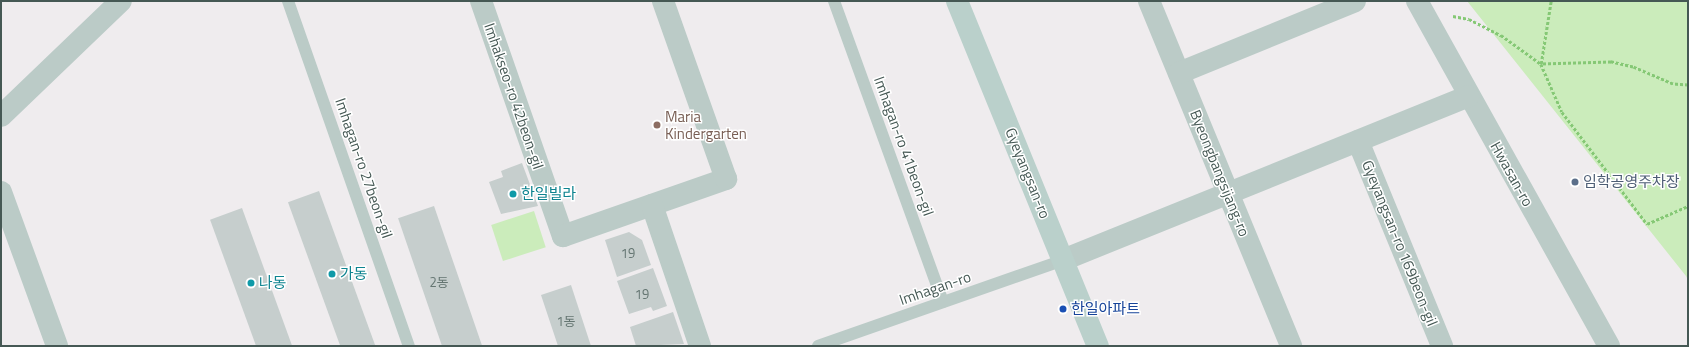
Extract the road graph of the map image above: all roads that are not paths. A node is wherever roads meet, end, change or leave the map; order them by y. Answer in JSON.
{"nodes":[{"id":1,"x":120,"y":1,"type":"edge"},
{"id":2,"x":288,"y":1,"type":"edge"},
{"id":3,"x":480,"y":1,"type":"edge"},
{"id":4,"x":664,"y":1,"type":"edge"},
{"id":5,"x":834,"y":1,"type":"edge"},
{"id":6,"x":958,"y":1,"type":"edge"},
{"id":7,"x":1149,"y":1,"type":"edge"},
{"id":8,"x":1355,"y":1,"type":"edge"},
{"id":9,"x":1420,"y":7,"type":"edge"},
{"id":10,"x":1179,"y":73,"type":"junction"},
{"id":11,"x":1468,"y":96,"type":"junction"},
{"id":12,"x":1,"y":116,"type":"edge"},
{"id":13,"x":1358,"y":141,"type":"junction"},
{"id":14,"x":1,"y":192,"type":"edge"},
{"id":15,"x":1228,"y":193,"type":"junction"},
{"id":16,"x":652,"y":205,"type":"junction"},
{"id":17,"x":1063,"y":260,"type":"junction"},
{"id":18,"x":943,"y":302,"type":"junction"},
{"id":19,"x":56,"y":346,"type":"edge"},
{"id":20,"x":409,"y":346,"type":"edge"},
{"id":21,"x":700,"y":346,"type":"edge"},
{"id":22,"x":818,"y":346,"type":"edge"},
{"id":23,"x":1098,"y":346,"type":"edge"},
{"id":24,"x":1291,"y":346,"type":"edge"},
{"id":25,"x":1442,"y":346,"type":"edge"},
{"id":26,"x":1609,"y":346,"type":"edge"}],
"edges":[{"from":1,"to":12,"type":"street"},
{"from":2,"to":20,"type":"lane","name":"Imhagan-ro 27beon-gil"},
{"from":3,"to":16,"type":"street","name":"Imhakseo-ro 42beon-gil"},
{"from":4,"to":16,"type":"street"},
{"from":5,"to":18,"type":"lane","name":"Imhagan-ro 41beon-gil"},
{"from":6,"to":17,"type":"street","name":"Gyeyangsan-ro"},
{"from":7,"to":10,"type":"street","name":"Byeongbangsijang-ro"},
{"from":8,"to":10,"type":"street"},
{"from":9,"to":11,"type":"street","name":"Hwasan-ro"},
{"from":10,"to":15,"type":"street","name":"Byeongbangsijang-ro"},
{"from":11,"to":13,"type":"street","name":"Gyeyangsan-ro 169beon-gil"},
{"from":11,"to":26,"type":"street","name":"Hwasan-ro"},
{"from":13,"to":15,"type":"street","name":"Gyeyangsan-ro 169beon-gil"},
{"from":13,"to":25,"type":"street","name":"Gyeyangsan-ro 169beon-gil"},
{"from":14,"to":19,"type":"street"},
{"from":15,"to":17,"type":"street","name":"Gyeyangsan-ro 169beon-gil"},
{"from":15,"to":24,"type":"street","name":"Byeongbangsijang-ro"},
{"from":16,"to":21,"type":"street"},
{"from":17,"to":18,"type":"lane","name":"Imhagan-ro"},
{"from":17,"to":23,"type":"street","name":"Gyeyangsan-ro"},
{"from":18,"to":22,"type":"lane","name":"Imhagan-ro"}]}
